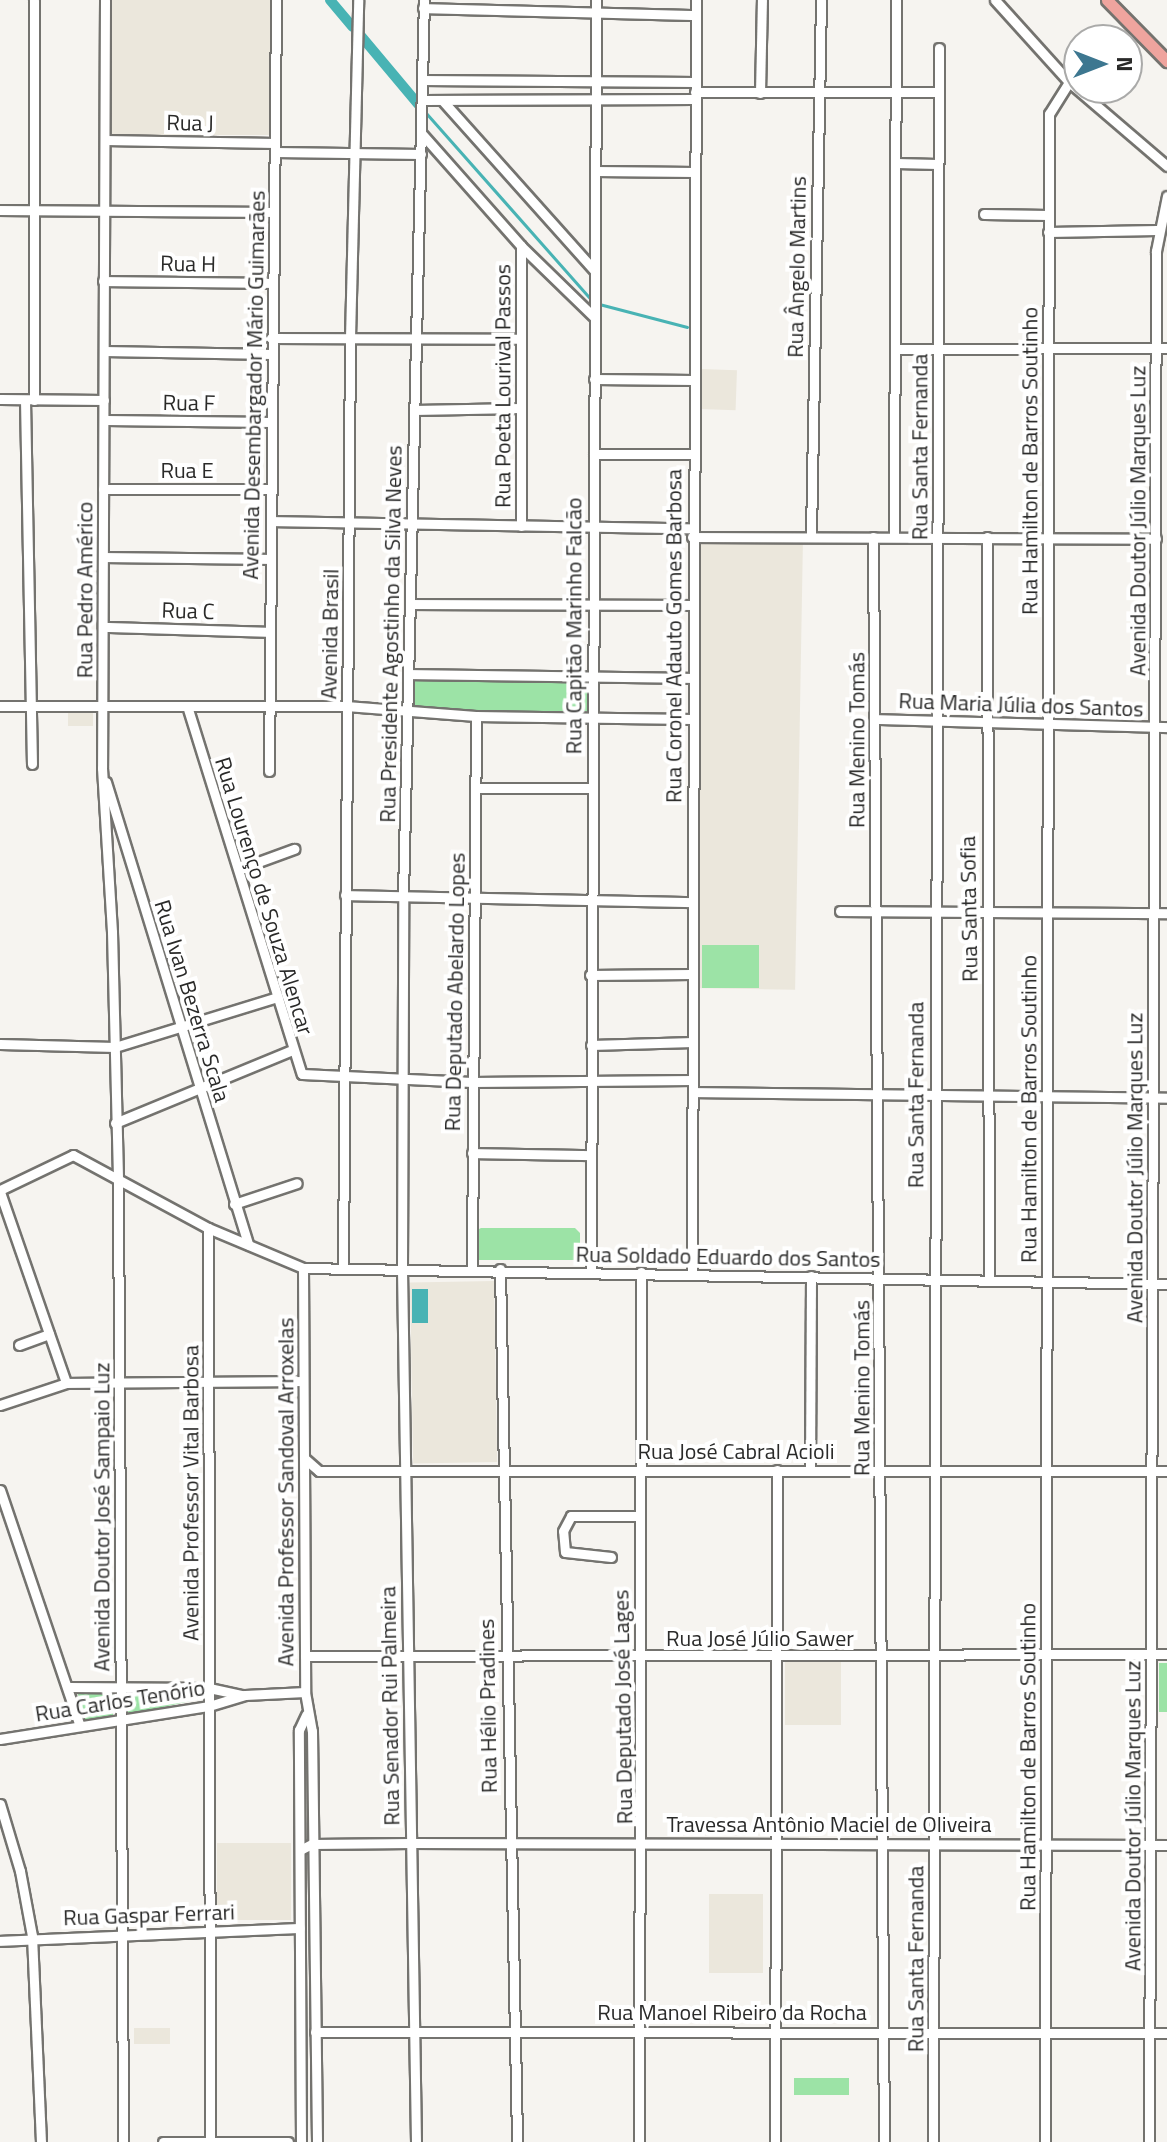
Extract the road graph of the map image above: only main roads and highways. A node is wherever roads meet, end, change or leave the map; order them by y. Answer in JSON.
{"nodes":[{"id":1,"x":1107,"y":0,"type":"edge"},
{"id":2,"x":1167,"y":61,"type":"edge"}],
"edges":[{"from":1,"to":2,"type":"main road"}]}
